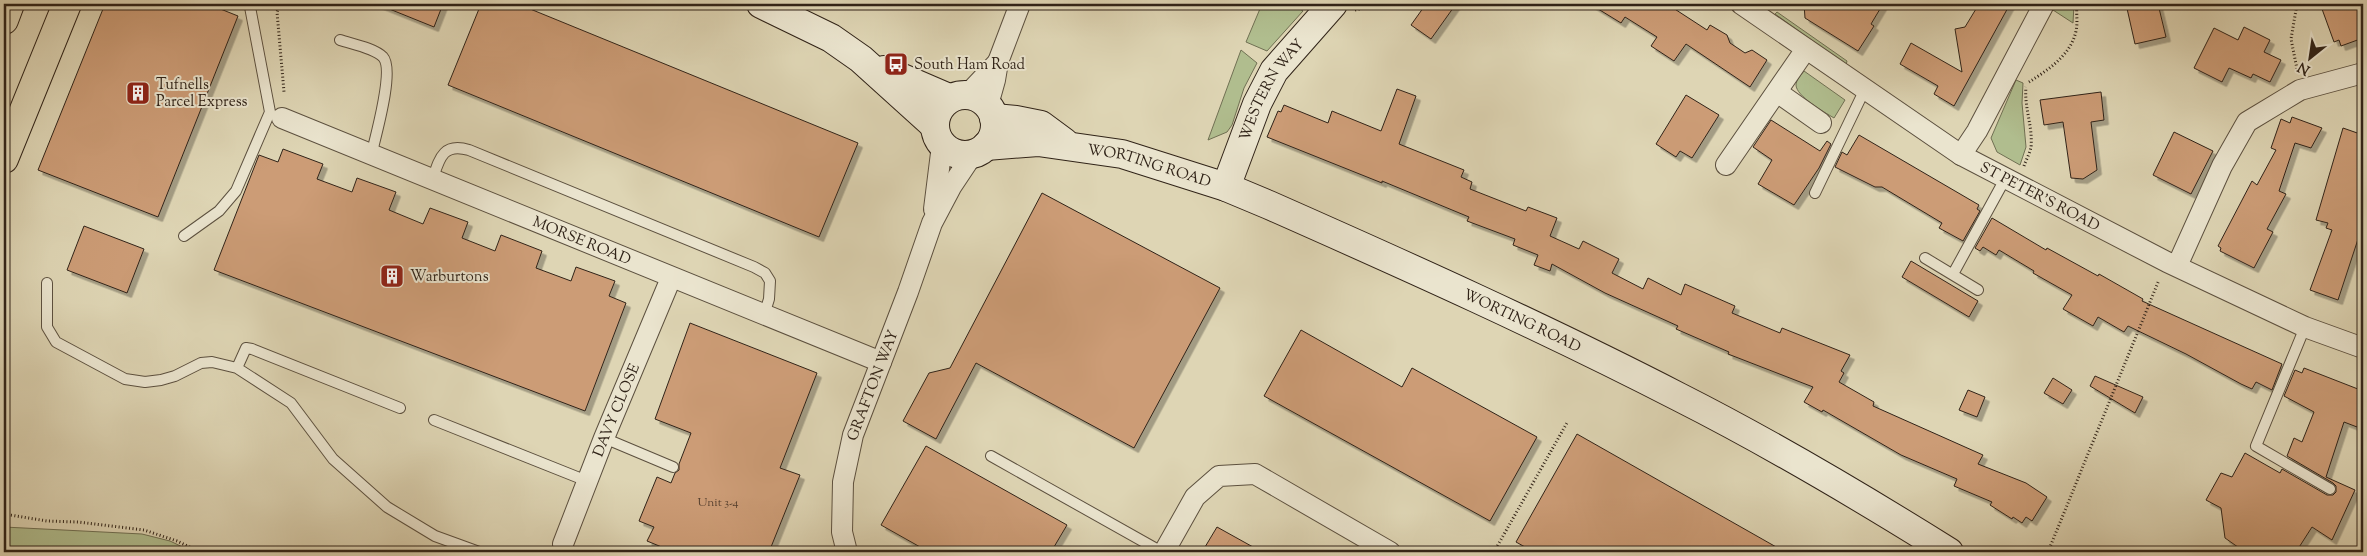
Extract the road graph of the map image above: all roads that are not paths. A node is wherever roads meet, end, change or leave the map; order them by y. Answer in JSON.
{"nodes":[{"id":1,"x":10,"y":4,"type":"edge"},
{"id":2,"x":67,"y":4,"type":"edge"},
{"id":3,"x":761,"y":4,"type":"edge"},
{"id":4,"x":1020,"y":4,"type":"edge"},
{"id":5,"x":1333,"y":4,"type":"edge"},
{"id":6,"x":1743,"y":4,"type":"edge"},
{"id":7,"x":2044,"y":4,"type":"edge"},
{"id":8,"x":250,"y":7,"type":"dead end"},
{"id":9,"x":4,"y":20,"type":"edge"},
{"id":10,"x":340,"y":40,"type":"dead end"},
{"id":11,"x":1806,"y":49,"type":"junction"},
{"id":12,"x":861,"y":59,"type":"junction"},
{"id":13,"x":2363,"y":74,"type":"edge"},
{"id":14,"x":1865,"y":89,"type":"junction"},
{"id":15,"x":1778,"y":92,"type":"junction"},
{"id":16,"x":975,"y":104,"type":"junction"},
{"id":17,"x":276,"y":115,"type":"junction"},
{"id":18,"x":1821,"y":123,"type":"dead end"},
{"id":19,"x":938,"y":135,"type":"junction"},
{"id":20,"x":1072,"y":148,"type":"junction"},
{"id":21,"x":980,"y":150,"type":"junction"},
{"id":22,"x":1960,"y":155,"type":"junction"},
{"id":23,"x":371,"y":156,"type":"junction"},
{"id":24,"x":4,"y":160,"type":"edge"},
{"id":25,"x":1726,"y":164,"type":"dead end"},
{"id":26,"x":432,"y":181,"type":"junction"},
{"id":27,"x":2013,"y":182,"type":"junction"},
{"id":28,"x":1226,"y":187,"type":"junction"},
{"id":29,"x":1815,"y":193,"type":"dead end"},
{"id":30,"x":932,"y":223,"type":"junction"},
{"id":31,"x":184,"y":236,"type":"dead end"},
{"id":32,"x":1925,"y":258,"type":"dead end"},
{"id":33,"x":2172,"y":264,"type":"junction"},
{"id":34,"x":1953,"y":274,"type":"junction"},
{"id":35,"x":671,"y":278,"type":"junction"},
{"id":36,"x":47,"y":283,"type":"dead end"},
{"id":37,"x":1978,"y":290,"type":"dead end"},
{"id":38,"x":764,"y":315,"type":"junction"},
{"id":39,"x":2305,"y":327,"type":"junction"},
{"id":40,"x":2363,"y":348,"type":"edge"},
{"id":41,"x":881,"y":362,"type":"junction"},
{"id":42,"x":237,"y":368,"type":"junction"},
{"id":43,"x":400,"y":408,"type":"dead end"},
{"id":44,"x":434,"y":420,"type":"dead end"},
{"id":45,"x":604,"y":438,"type":"junction"},
{"id":46,"x":991,"y":456,"type":"dead end"},
{"id":47,"x":673,"y":467,"type":"dead end"},
{"id":48,"x":587,"y":481,"type":"junction"},
{"id":49,"x":2330,"y":489,"type":"dead end"},
{"id":50,"x":560,"y":548,"type":"edge"},
{"id":51,"x":479,"y":552,"type":"edge"},
{"id":52,"x":847,"y":552,"type":"edge"},
{"id":53,"x":1163,"y":552,"type":"edge"},
{"id":54,"x":1390,"y":552,"type":"edge"},
{"id":55,"x":1948,"y":552,"type":"edge"}],
"edges":[{"from":1,"to":9,"type":"main road"},
{"from":2,"to":24,"type":"main road"},
{"from":3,"to":12,"type":"street","name":"WORTING ROAD"},
{"from":4,"to":16,"type":"street"},
{"from":5,"to":28,"type":"street","name":"WESTERN WAY"},
{"from":6,"to":11,"type":"street","name":"ST PETER'S ROAD"},
{"from":7,"to":22,"type":"street"},
{"from":8,"to":17,"type":"lane"},
{"from":10,"to":23,"type":"lane"},
{"from":11,"to":14,"type":"street","name":"ST PETER'S ROAD"},
{"from":11,"to":15,"type":"street"},
{"from":12,"to":16,"type":"street","name":"WORTING ROAD"},
{"from":12,"to":19,"type":"street","name":"WORTING ROAD"},
{"from":13,"to":33,"type":"street"},
{"from":14,"to":22,"type":"street","name":"ST PETER'S ROAD"},
{"from":14,"to":29,"type":"lane"},
{"from":15,"to":18,"type":"street"},
{"from":15,"to":25,"type":"street"},
{"from":16,"to":19,"type":"street"},
{"from":16,"to":20,"type":"street","name":"WORTING ROAD"},
{"from":16,"to":21,"type":"street"},
{"from":17,"to":23,"type":"street","name":"MORSE ROAD"},
{"from":17,"to":31,"type":"lane"},
{"from":19,"to":21,"type":"street"},
{"from":19,"to":30,"type":"street","name":"GRAFTON WAY"},
{"from":20,"to":21,"type":"street","name":"WORTING ROAD"},
{"from":20,"to":28,"type":"street","name":"WORTING ROAD"},
{"from":21,"to":30,"type":"street","name":"GRAFTON WAY"},
{"from":22,"to":27,"type":"street","name":"ST PETER'S ROAD"},
{"from":23,"to":26,"type":"street","name":"MORSE ROAD"},
{"from":26,"to":35,"type":"street","name":"MORSE ROAD"},
{"from":26,"to":38,"type":"lane"},
{"from":27,"to":33,"type":"street","name":"ST PETER'S ROAD"},
{"from":27,"to":34,"type":"lane"},
{"from":28,"to":55,"type":"street","name":"WORTING ROAD"},
{"from":30,"to":41,"type":"street","name":"GRAFTON WAY"},
{"from":32,"to":34,"type":"lane"},
{"from":33,"to":39,"type":"street","name":"ST PETER'S ROAD"},
{"from":34,"to":37,"type":"lane"},
{"from":35,"to":38,"type":"street","name":"MORSE ROAD"},
{"from":35,"to":45,"type":"street","name":"DAVY CLOSE"},
{"from":36,"to":42,"type":"lane"},
{"from":38,"to":41,"type":"street","name":"MORSE ROAD"},
{"from":39,"to":40,"type":"street","name":"ST PETER'S ROAD"},
{"from":39,"to":49,"type":"lane"},
{"from":41,"to":52,"type":"street","name":"GRAFTON WAY"},
{"from":42,"to":43,"type":"lane"},
{"from":42,"to":51,"type":"lane"},
{"from":44,"to":48,"type":"lane"},
{"from":45,"to":47,"type":"lane"},
{"from":45,"to":48,"type":"street","name":"DAVY CLOSE"},
{"from":46,"to":53,"type":"lane"},
{"from":48,"to":50,"type":"street","name":"DAVY CLOSE"},
{"from":53,"to":54,"type":"street"}]}
